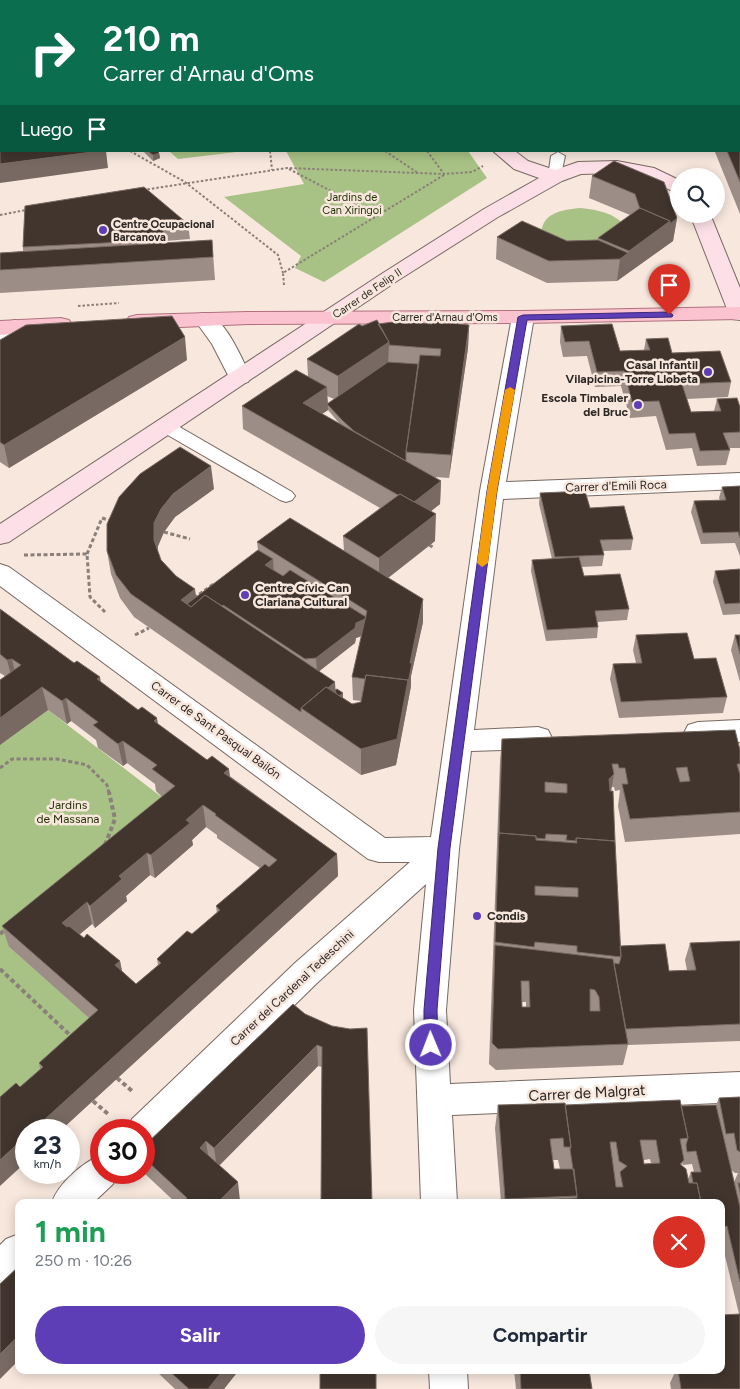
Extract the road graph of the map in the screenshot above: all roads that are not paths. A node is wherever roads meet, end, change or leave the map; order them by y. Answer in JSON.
{"nodes":[{"id":1,"x":503,"y":152,"type":"edge"},
{"id":2,"x":558,"y":156,"type":"dead end"},
{"id":3,"x":555,"y":177,"type":"junction"},
{"id":4,"x":670,"y":184,"type":"edge"},
{"id":5,"x":704,"y":223,"type":"edge"},
{"id":6,"x":740,"y":314,"type":"edge"},
{"id":7,"x":331,"y":317,"type":"junction"},
{"id":8,"x":523,"y":317,"type":"junction"},
{"id":9,"x":205,"y":319,"type":"junction"},
{"id":10,"x":115,"y":323,"type":"edge"},
{"id":11,"x":79,"y":324,"type":"edge"},
{"id":12,"x":5,"y":332,"type":"edge"},
{"id":13,"x":240,"y":377,"type":"junction"},
{"id":14,"x":165,"y":426,"type":"junction"},
{"id":15,"x":740,"y":481,"type":"edge"},
{"id":16,"x":492,"y":491,"type":"junction"},
{"id":17,"x":286,"y":496,"type":"dead end"},
{"id":18,"x":0,"y":536,"type":"edge"},
{"id":19,"x":0,"y":573,"type":"edge"},
{"id":20,"x":740,"y":731,"type":"edge"},
{"id":21,"x":671,"y":734,"type":"edge"},
{"id":22,"x":562,"y":737,"type":"edge"},
{"id":23,"x":460,"y":741,"type":"junction"},
{"id":24,"x":444,"y":848,"type":"junction"},
{"id":25,"x":740,"y":1087,"type":"edge"},
{"id":26,"x":433,"y":1100,"type":"junction"},
{"id":27,"x":155,"y":1119,"type":"edge"},
{"id":28,"x":90,"y":1183,"type":"edge"},
{"id":29,"x":73,"y":1199,"type":"edge"},
{"id":30,"x":439,"y":1199,"type":"edge"},
{"id":31,"x":15,"y":1256,"type":"edge"},
{"id":32,"x":0,"y":1270,"type":"edge"},
{"id":33,"x":448,"y":1374,"type":"edge"},
{"id":34,"x":449,"y":1389,"type":"edge"}],
"edges":[{"from":1,"to":3,"type":"street"},
{"from":2,"to":3,"type":"lane"},
{"from":3,"to":4,"type":"street","name":"Carrer de Felip II"},
{"from":3,"to":7,"type":"street","name":"Carrer de Felip II"},
{"from":5,"to":6,"type":"street"},
{"from":6,"to":8,"type":"main road","name":"Carrer d'Arnau d'Oms"},
{"from":7,"to":8,"type":"main road","name":"Carrer d'Arnau d'Oms"},
{"from":7,"to":9,"type":"main road","name":"Carrer d'Arnau d'Oms"},
{"from":7,"to":13,"type":"street","name":"Carrer de Felip II"},
{"from":8,"to":16,"type":"street"},
{"from":9,"to":10,"type":"main road","name":"Carrer d'Arnau d'Oms"},
{"from":9,"to":13,"type":"street"},
{"from":11,"to":12,"type":"main road"},
{"from":13,"to":14,"type":"street","name":"Carrer de Felip II"},
{"from":14,"to":17,"type":"lane"},
{"from":14,"to":18,"type":"street","name":"Carrer de Felip II"},
{"from":15,"to":16,"type":"street","name":"Carrer d'Emili Roca"},
{"from":16,"to":23,"type":"street"},
{"from":19,"to":24,"type":"street","name":"Carrer de Sant Pasqual Bailón"},
{"from":20,"to":21,"type":"street"},
{"from":22,"to":23,"type":"street"},
{"from":23,"to":24,"type":"street"},
{"from":24,"to":26,"type":"street"},
{"from":24,"to":27,"type":"street","name":"Carrer del Cardenal Tedeschini"},
{"from":25,"to":26,"type":"street","name":"Carrer de Malgrat"},
{"from":26,"to":30,"type":"street"},
{"from":28,"to":29,"type":"street"},
{"from":31,"to":32,"type":"street"},
{"from":33,"to":34,"type":"street"}]}
